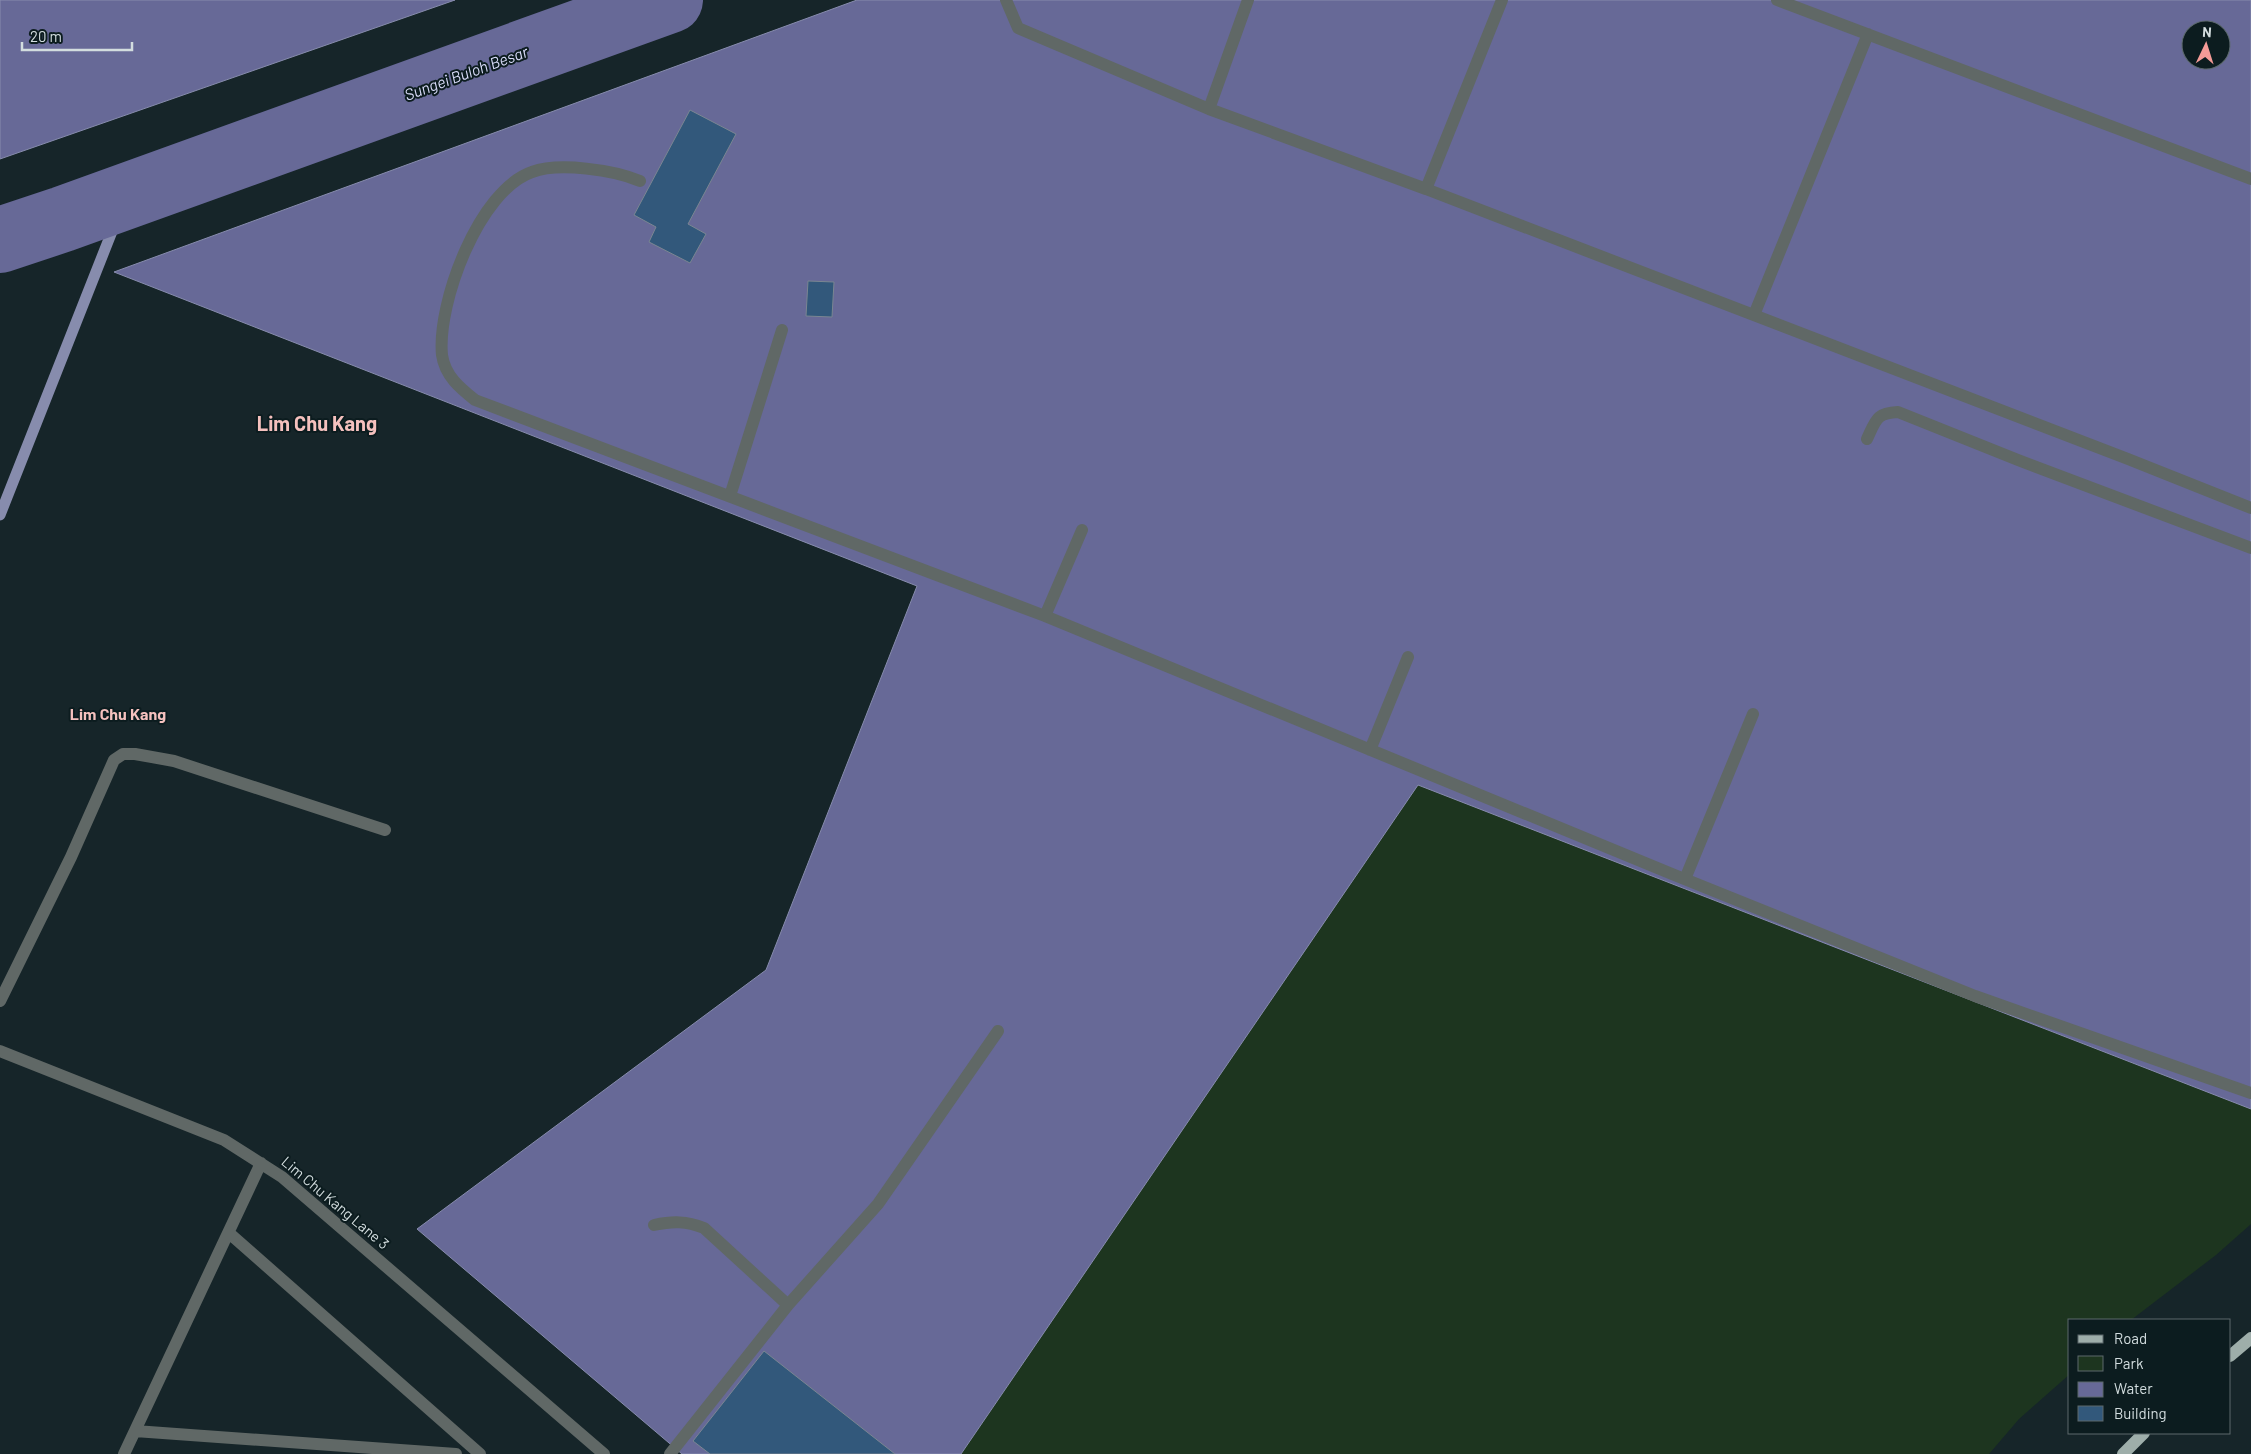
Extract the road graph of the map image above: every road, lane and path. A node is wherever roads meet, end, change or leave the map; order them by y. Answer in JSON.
{"nodes":[{"id":1,"x":1006,"y":0,"type":"edge"},
{"id":2,"x":1248,"y":0,"type":"edge"},
{"id":3,"x":1502,"y":0,"type":"edge"},
{"id":4,"x":1777,"y":0,"type":"edge"},
{"id":5,"x":1868,"y":34,"type":"junction"},
{"id":6,"x":1209,"y":109,"type":"junction"},
{"id":7,"x":2251,"y":179,"type":"edge"},
{"id":8,"x":640,"y":181,"type":"dead end"},
{"id":9,"x":1426,"y":190,"type":"junction"},
{"id":10,"x":1754,"y":315,"type":"junction"},
{"id":11,"x":782,"y":330,"type":"dead end"},
{"id":12,"x":1867,"y":438,"type":"dead end"},
{"id":13,"x":730,"y":496,"type":"junction"},
{"id":14,"x":2251,"y":508,"type":"edge"},
{"id":15,"x":1082,"y":530,"type":"dead end"},
{"id":16,"x":2251,"y":548,"type":"edge"},
{"id":17,"x":1045,"y":616,"type":"junction"},
{"id":18,"x":1408,"y":657,"type":"dead end"},
{"id":19,"x":1753,"y":714,"type":"dead end"},
{"id":20,"x":1370,"y":750,"type":"junction"},
{"id":21,"x":385,"y":830,"type":"dead end"},
{"id":22,"x":1685,"y":879,"type":"junction"},
{"id":23,"x":0,"y":1000,"type":"edge"},
{"id":24,"x":998,"y":1031,"type":"dead end"},
{"id":25,"x":0,"y":1051,"type":"edge"},
{"id":26,"x":2251,"y":1093,"type":"edge"},
{"id":27,"x":261,"y":1163,"type":"junction"},
{"id":28,"x":654,"y":1225,"type":"dead end"},
{"id":29,"x":228,"y":1233,"type":"junction"},
{"id":30,"x":788,"y":1305,"type":"junction"},
{"id":31,"x":2251,"y":1338,"type":"edge"},
{"id":32,"x":2231,"y":1355,"type":"edge"},
{"id":33,"x":135,"y":1431,"type":"junction"},
{"id":34,"x":2143,"y":1434,"type":"edge"},
{"id":35,"x":124,"y":1454,"type":"edge"},
{"id":36,"x":456,"y":1454,"type":"edge"},
{"id":37,"x":480,"y":1454,"type":"edge"},
{"id":38,"x":604,"y":1454,"type":"edge"},
{"id":39,"x":670,"y":1454,"type":"edge"},
{"id":40,"x":2123,"y":1454,"type":"edge"}],
"edges":[{"from":1,"to":6,"type":"street"},
{"from":2,"to":6,"type":"street"},
{"from":3,"to":9,"type":"street"},
{"from":4,"to":5,"type":"street"},
{"from":5,"to":7,"type":"street"},
{"from":5,"to":10,"type":"street"},
{"from":6,"to":9,"type":"street"},
{"from":8,"to":13,"type":"street"},
{"from":9,"to":10,"type":"street"},
{"from":10,"to":14,"type":"street"},
{"from":11,"to":13,"type":"street"},
{"from":12,"to":16,"type":"street"},
{"from":13,"to":17,"type":"street"},
{"from":15,"to":17,"type":"street"},
{"from":17,"to":20,"type":"street"},
{"from":18,"to":20,"type":"street"},
{"from":19,"to":22,"type":"street"},
{"from":20,"to":22,"type":"street"},
{"from":21,"to":23,"type":"street"},
{"from":22,"to":26,"type":"street"},
{"from":24,"to":30,"type":"street"},
{"from":25,"to":27,"type":"street","name":"Lim Chu Kang Lane 3"},
{"from":27,"to":29,"type":"street"},
{"from":27,"to":38,"type":"street","name":"Lim Chu Kang Lane 3"},
{"from":28,"to":30,"type":"street"},
{"from":29,"to":33,"type":"street"},
{"from":29,"to":37,"type":"street"},
{"from":30,"to":39,"type":"street"},
{"from":31,"to":32,"type":"main road"},
{"from":33,"to":35,"type":"street"},
{"from":33,"to":36,"type":"street"},
{"from":34,"to":40,"type":"main road"}]}
